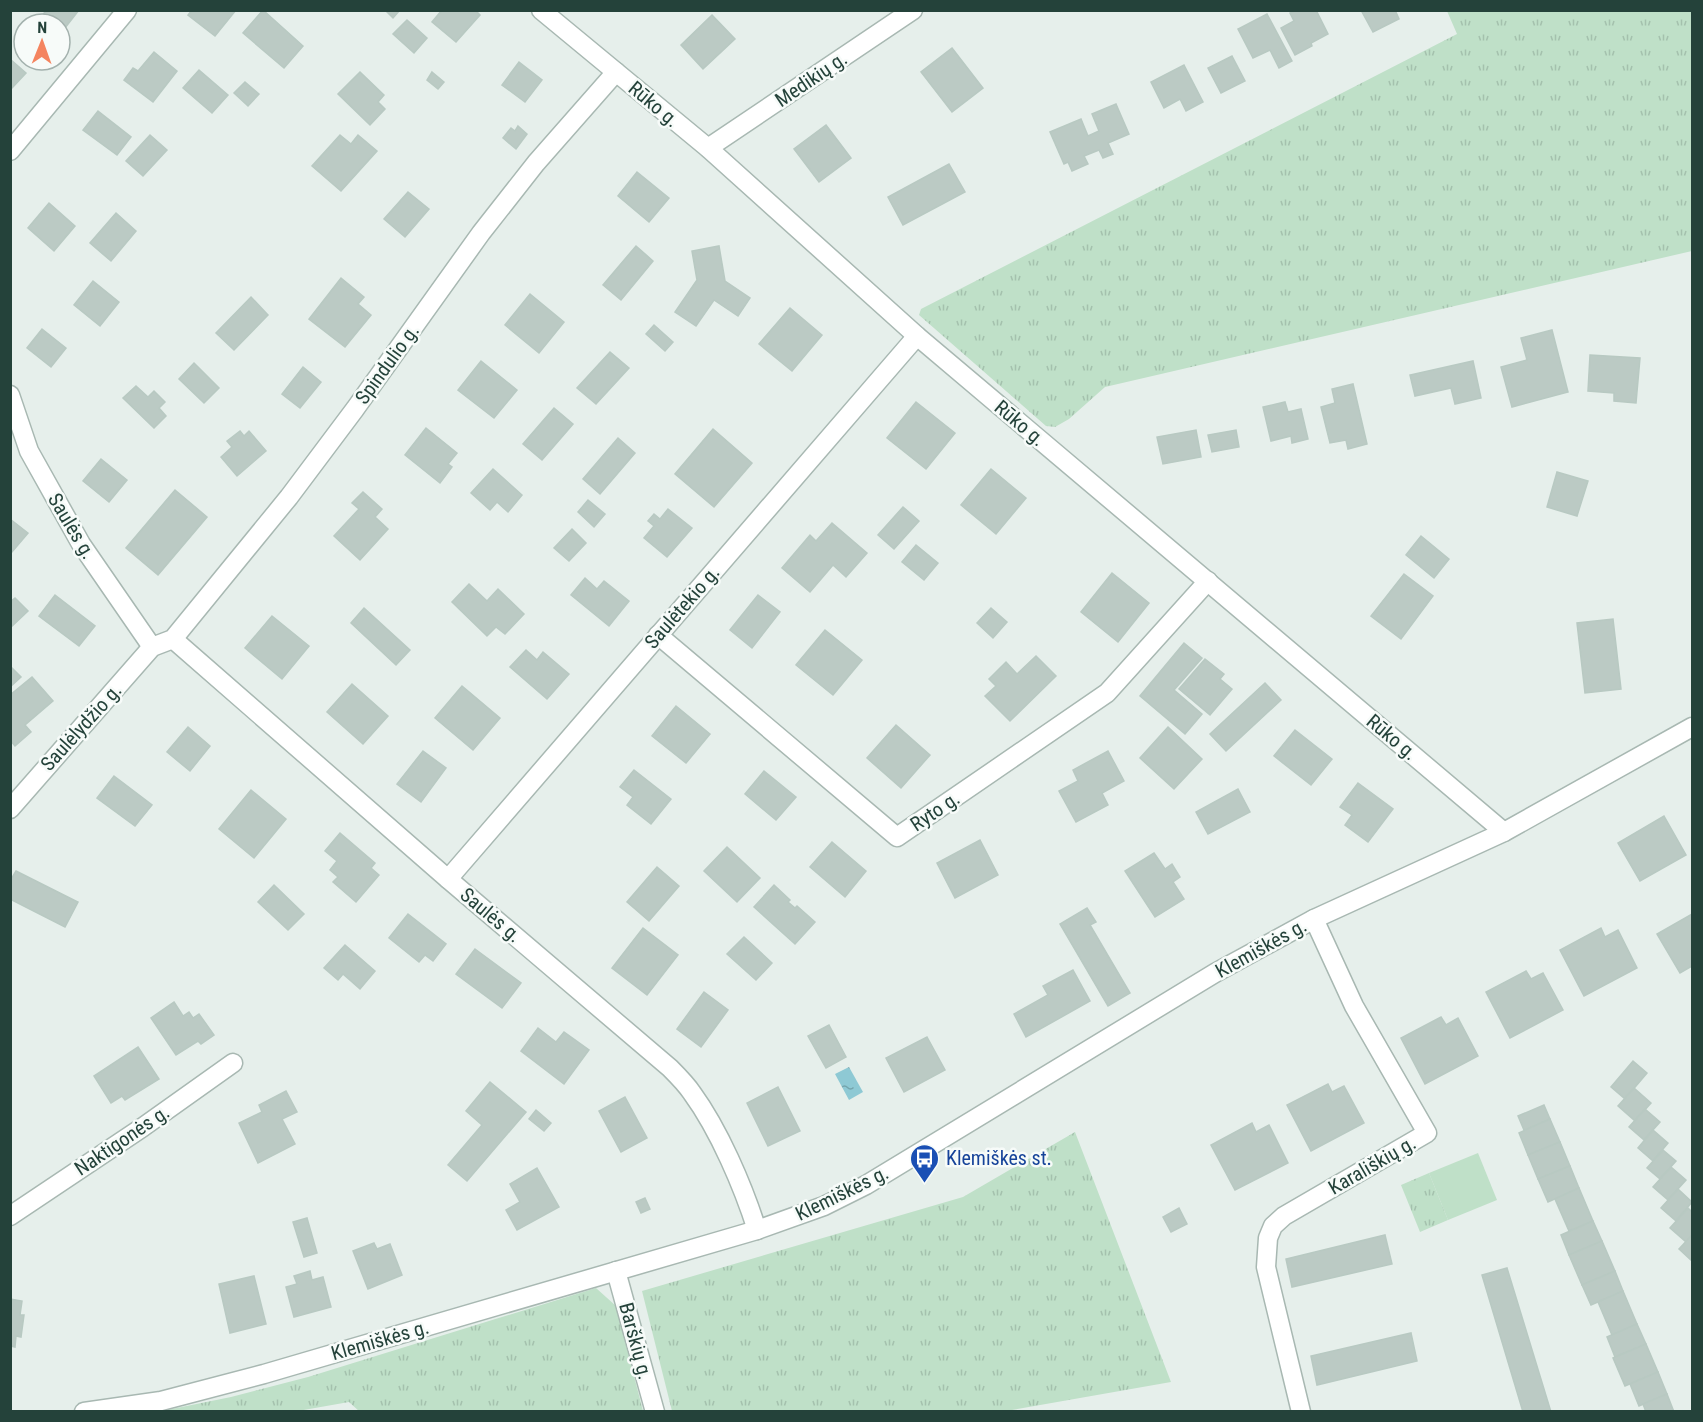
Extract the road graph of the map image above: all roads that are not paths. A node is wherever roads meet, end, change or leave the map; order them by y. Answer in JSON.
{"nodes":[{"id":1,"x":127,"y":10,"type":"edge"},
{"id":2,"x":541,"y":10,"type":"edge"},
{"id":3,"x":913,"y":10,"type":"edge"},
{"id":4,"x":616,"y":72,"type":"junction"},
{"id":5,"x":708,"y":148,"type":"junction"},
{"id":6,"x":10,"y":151,"type":"edge"},
{"id":7,"x":917,"y":336,"type":"junction"},
{"id":8,"x":10,"y":395,"type":"edge"},
{"id":9,"x":1208,"y":581,"type":"junction"},
{"id":10,"x":658,"y":635,"type":"junction"},
{"id":11,"x":173,"y":639,"type":"junction"},
{"id":12,"x":152,"y":647,"type":"junction"},
{"id":13,"x":1692,"y":727,"type":"edge"},
{"id":14,"x":10,"y":808,"type":"edge"},
{"id":15,"x":1504,"y":832,"type":"junction"},
{"id":16,"x":448,"y":879,"type":"junction"},
{"id":17,"x":1314,"y":919,"type":"junction"},
{"id":18,"x":233,"y":1063,"type":"dead end"},
{"id":19,"x":10,"y":1216,"type":"edge"},
{"id":20,"x":757,"y":1230,"type":"junction"},
{"id":21,"x":616,"y":1271,"type":"junction"},
{"id":22,"x":84,"y":1412,"type":"edge"},
{"id":23,"x":655,"y":1412,"type":"edge"},
{"id":24,"x":1301,"y":1412,"type":"edge"}],
"edges":[{"from":1,"to":6,"type":"street"},
{"from":2,"to":4,"type":"street","name":"Rūko g."},
{"from":3,"to":5,"type":"street","name":"Medikių g."},
{"from":4,"to":5,"type":"street","name":"Rūko g."},
{"from":4,"to":11,"type":"street","name":"Spindulio g."},
{"from":5,"to":7,"type":"street","name":"Rūko g."},
{"from":7,"to":9,"type":"street","name":"Rūko g."},
{"from":7,"to":10,"type":"street","name":"Saulėtekio g."},
{"from":8,"to":12,"type":"street","name":"Saulės g."},
{"from":9,"to":10,"type":"street","name":"Ryto g."},
{"from":9,"to":15,"type":"street","name":"Rūko g."},
{"from":10,"to":16,"type":"street","name":"Saulėtekio g."},
{"from":11,"to":12,"type":"street"},
{"from":11,"to":16,"type":"street","name":"Saulės g."},
{"from":12,"to":14,"type":"street","name":"Saulėlydžio g."},
{"from":13,"to":15,"type":"street","name":"Klemiškės g."},
{"from":15,"to":17,"type":"street","name":"Klemiškės g."},
{"from":16,"to":20,"type":"street","name":"Saulės g."},
{"from":17,"to":20,"type":"street","name":"Klemiškės g."},
{"from":17,"to":24,"type":"street","name":"Karališkių g."},
{"from":18,"to":19,"type":"street","name":"Naktigonės g."},
{"from":20,"to":21,"type":"street","name":"Klemiškės g."},
{"from":21,"to":22,"type":"street","name":"Klemiškės g."},
{"from":21,"to":23,"type":"street","name":"Barškių g."}]}
